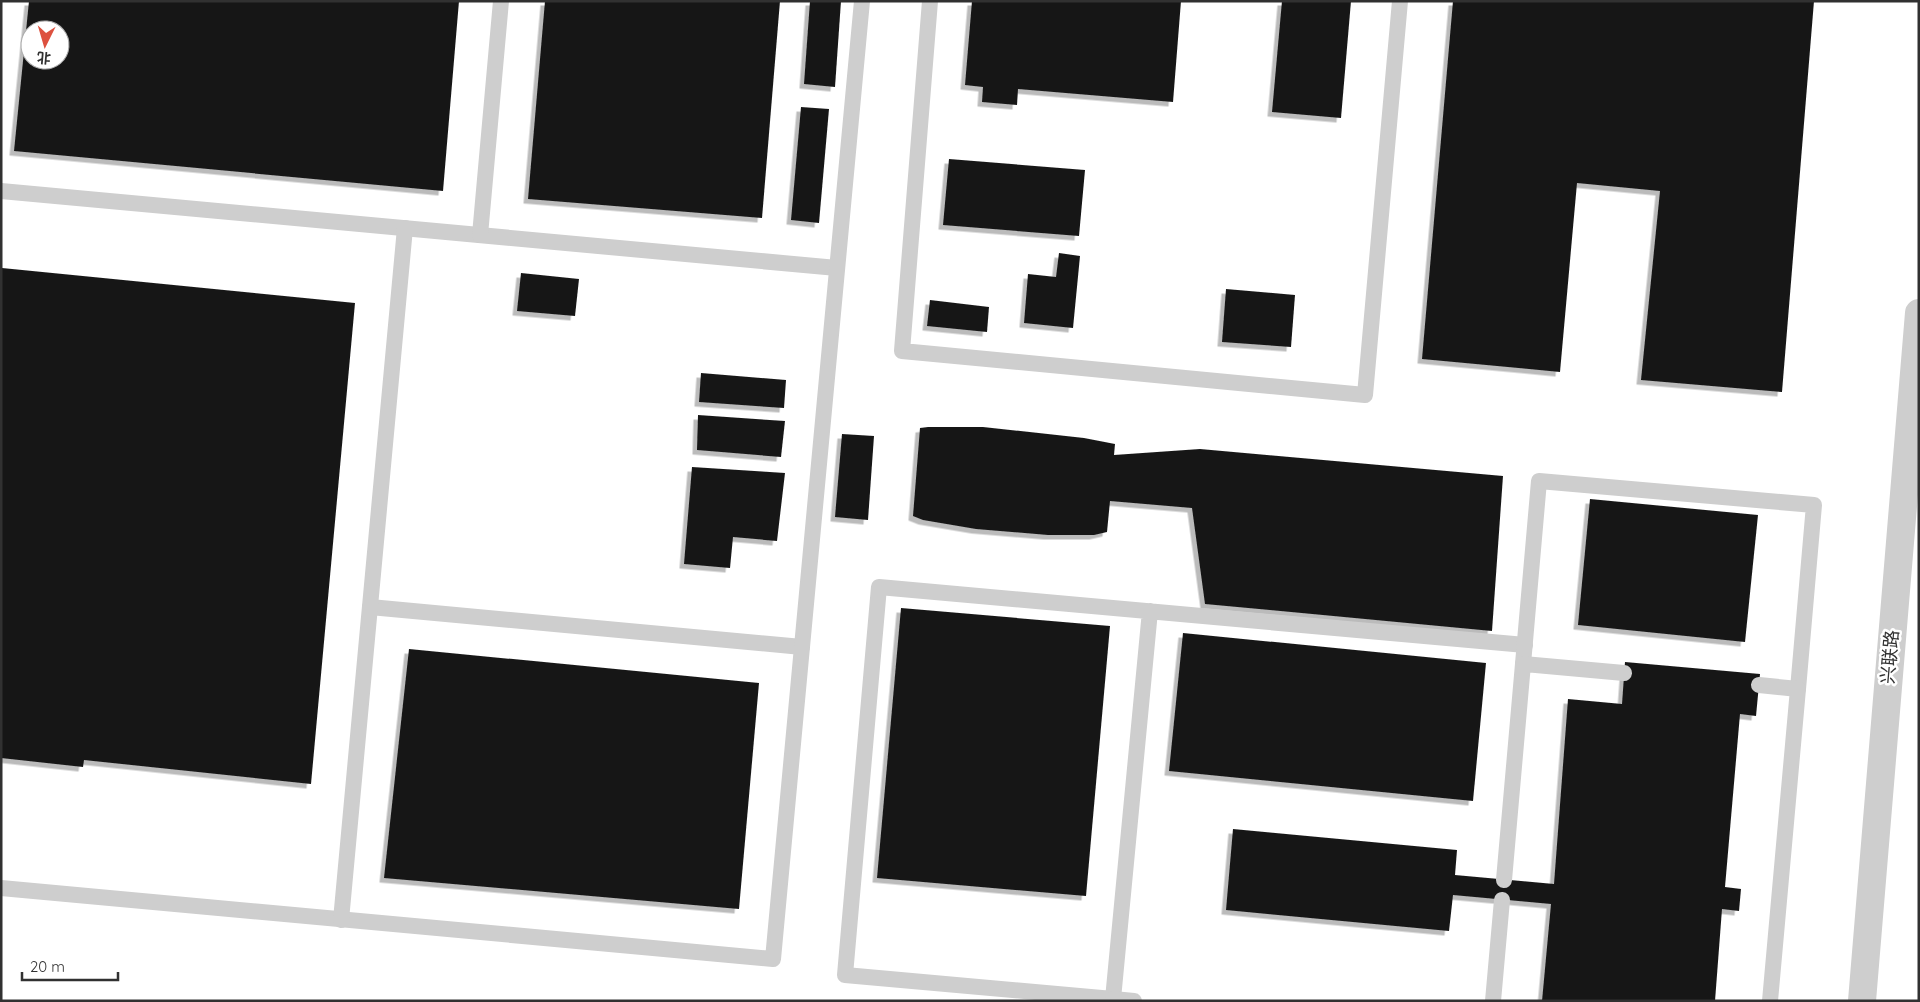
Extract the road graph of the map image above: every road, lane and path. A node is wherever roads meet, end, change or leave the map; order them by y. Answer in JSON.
{"nodes":[{"id":1,"x":502,"y":1,"type":"edge"},
{"id":2,"x":862,"y":1,"type":"edge"},
{"id":3,"x":930,"y":1,"type":"edge"},
{"id":4,"x":1400,"y":1,"type":"edge"},
{"id":5,"x":1,"y":191,"type":"edge"},
{"id":6,"x":405,"y":228,"type":"junction"},
{"id":7,"x":480,"y":235,"type":"junction"},
{"id":8,"x":837,"y":268,"type":"junction"},
{"id":9,"x":1919,"y":313,"type":"edge"},
{"id":10,"x":370,"y":607,"type":"junction"},
{"id":11,"x":1150,"y":611,"type":"junction"},
{"id":12,"x":1525,"y":645,"type":"junction"},
{"id":13,"x":802,"y":647,"type":"junction"},
{"id":14,"x":1523,"y":664,"type":"junction"},
{"id":15,"x":1624,"y":673,"type":"dead end"},
{"id":16,"x":1759,"y":685,"type":"dead end"},
{"id":17,"x":1798,"y":689,"type":"junction"},
{"id":18,"x":1504,"y":880,"type":"dead end"},
{"id":19,"x":1,"y":888,"type":"edge"},
{"id":20,"x":1502,"y":900,"type":"dead end"},
{"id":21,"x":341,"y":920,"type":"junction"},
{"id":22,"x":1113,"y":1000,"type":"edge"},
{"id":23,"x":1134,"y":1001,"type":"edge"},
{"id":24,"x":1493,"y":1001,"type":"edge"},
{"id":25,"x":1770,"y":1001,"type":"edge"},
{"id":26,"x":1862,"y":1001,"type":"edge"}],
"edges":[{"from":1,"to":7,"type":"lane"},
{"from":2,"to":8,"type":"lane"},
{"from":3,"to":4,"type":"lane"},
{"from":5,"to":6,"type":"lane"},
{"from":6,"to":7,"type":"lane"},
{"from":6,"to":10,"type":"lane"},
{"from":7,"to":8,"type":"lane"},
{"from":8,"to":13,"type":"lane"},
{"from":9,"to":26,"type":"street","name":"兴联路"},
{"from":10,"to":13,"type":"lane"},
{"from":10,"to":21,"type":"lane"},
{"from":11,"to":12,"type":"lane"},
{"from":11,"to":22,"type":"lane"},
{"from":11,"to":22,"type":"lane"},
{"from":12,"to":14,"type":"lane"},
{"from":12,"to":17,"type":"lane"},
{"from":13,"to":21,"type":"lane"},
{"from":14,"to":15,"type":"lane"},
{"from":14,"to":18,"type":"lane"},
{"from":16,"to":17,"type":"lane"},
{"from":17,"to":25,"type":"lane"},
{"from":19,"to":21,"type":"lane"},
{"from":20,"to":24,"type":"lane"},
{"from":22,"to":23,"type":"lane"}]}
